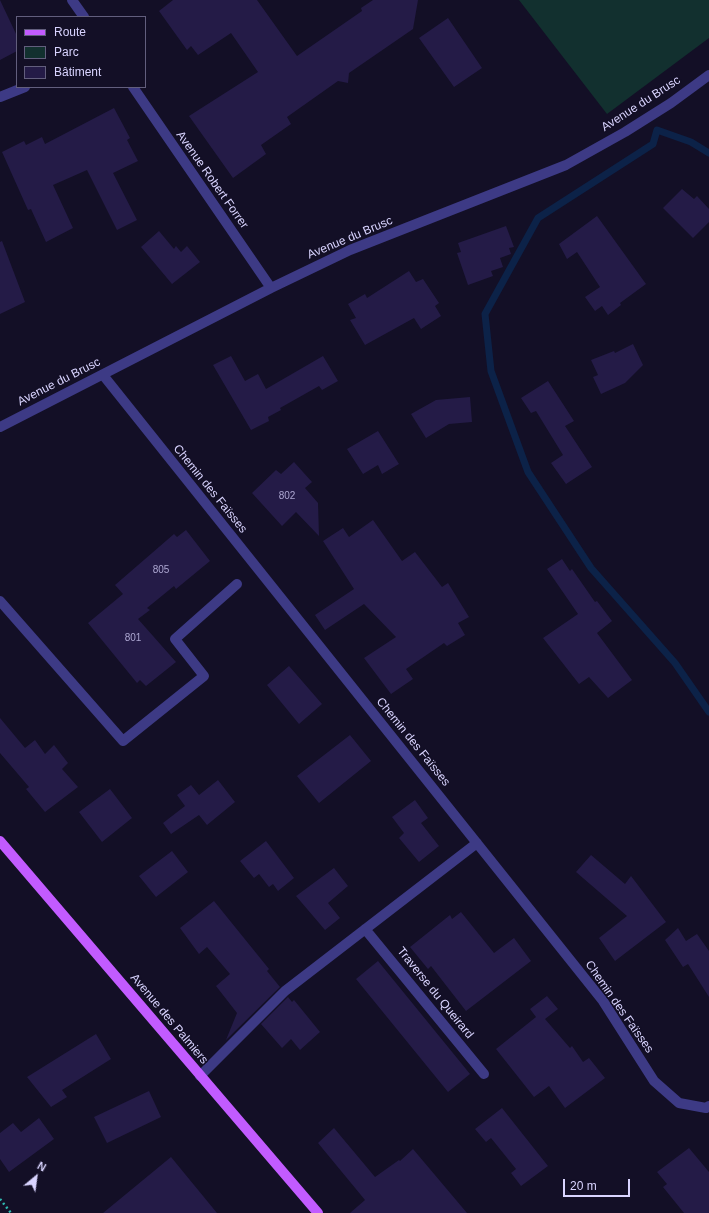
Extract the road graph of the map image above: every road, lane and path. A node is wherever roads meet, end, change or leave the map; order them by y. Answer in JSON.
{"nodes":[{"id":1,"x":72,"y":0,"type":"edge"},
{"id":2,"x":83,"y":16,"type":"edge"},
{"id":3,"x":709,"y":75,"type":"edge"},
{"id":4,"x":22,"y":88,"type":"edge"},
{"id":5,"x":134,"y":88,"type":"edge"},
{"id":6,"x":0,"y":97,"type":"edge"},
{"id":7,"x":271,"y":288,"type":"junction"},
{"id":8,"x":103,"y":375,"type":"junction"},
{"id":9,"x":0,"y":427,"type":"edge"},
{"id":10,"x":238,"y":584,"type":"dead end"},
{"id":11,"x":0,"y":601,"type":"edge"},
{"id":12,"x":0,"y":841,"type":"edge"},
{"id":13,"x":477,"y":843,"type":"junction"},
{"id":14,"x":365,"y":929,"type":"junction"},
{"id":15,"x":484,"y":1074,"type":"dead end"},
{"id":16,"x":200,"y":1076,"type":"junction"},
{"id":17,"x":709,"y":1106,"type":"edge"},
{"id":18,"x":0,"y":1200,"type":"edge"},
{"id":19,"x":11,"y":1213,"type":"edge"},
{"id":20,"x":318,"y":1213,"type":"edge"}],
"edges":[{"from":1,"to":2,"type":"street"},
{"from":3,"to":7,"type":"street","name":"Avenue du Brusc"},
{"from":4,"to":6,"type":"street"},
{"from":5,"to":7,"type":"street","name":"Avenue Robert Forrer"},
{"from":7,"to":8,"type":"street","name":"Avenue du Brusc"},
{"from":8,"to":9,"type":"street","name":"Avenue du Brusc"},
{"from":8,"to":13,"type":"street","name":"Chemin des Faïsses"},
{"from":10,"to":11,"type":"street"},
{"from":12,"to":16,"type":"main road","name":"Avenue des Palmiers"},
{"from":13,"to":14,"type":"street"},
{"from":13,"to":17,"type":"street","name":"Chemin des Faïsses"},
{"from":14,"to":15,"type":"street","name":"Traverse du Queirard"},
{"from":14,"to":16,"type":"street"},
{"from":16,"to":20,"type":"main road","name":"Avenue des Palmiers"},
{"from":18,"to":19,"type":"path"}]}
